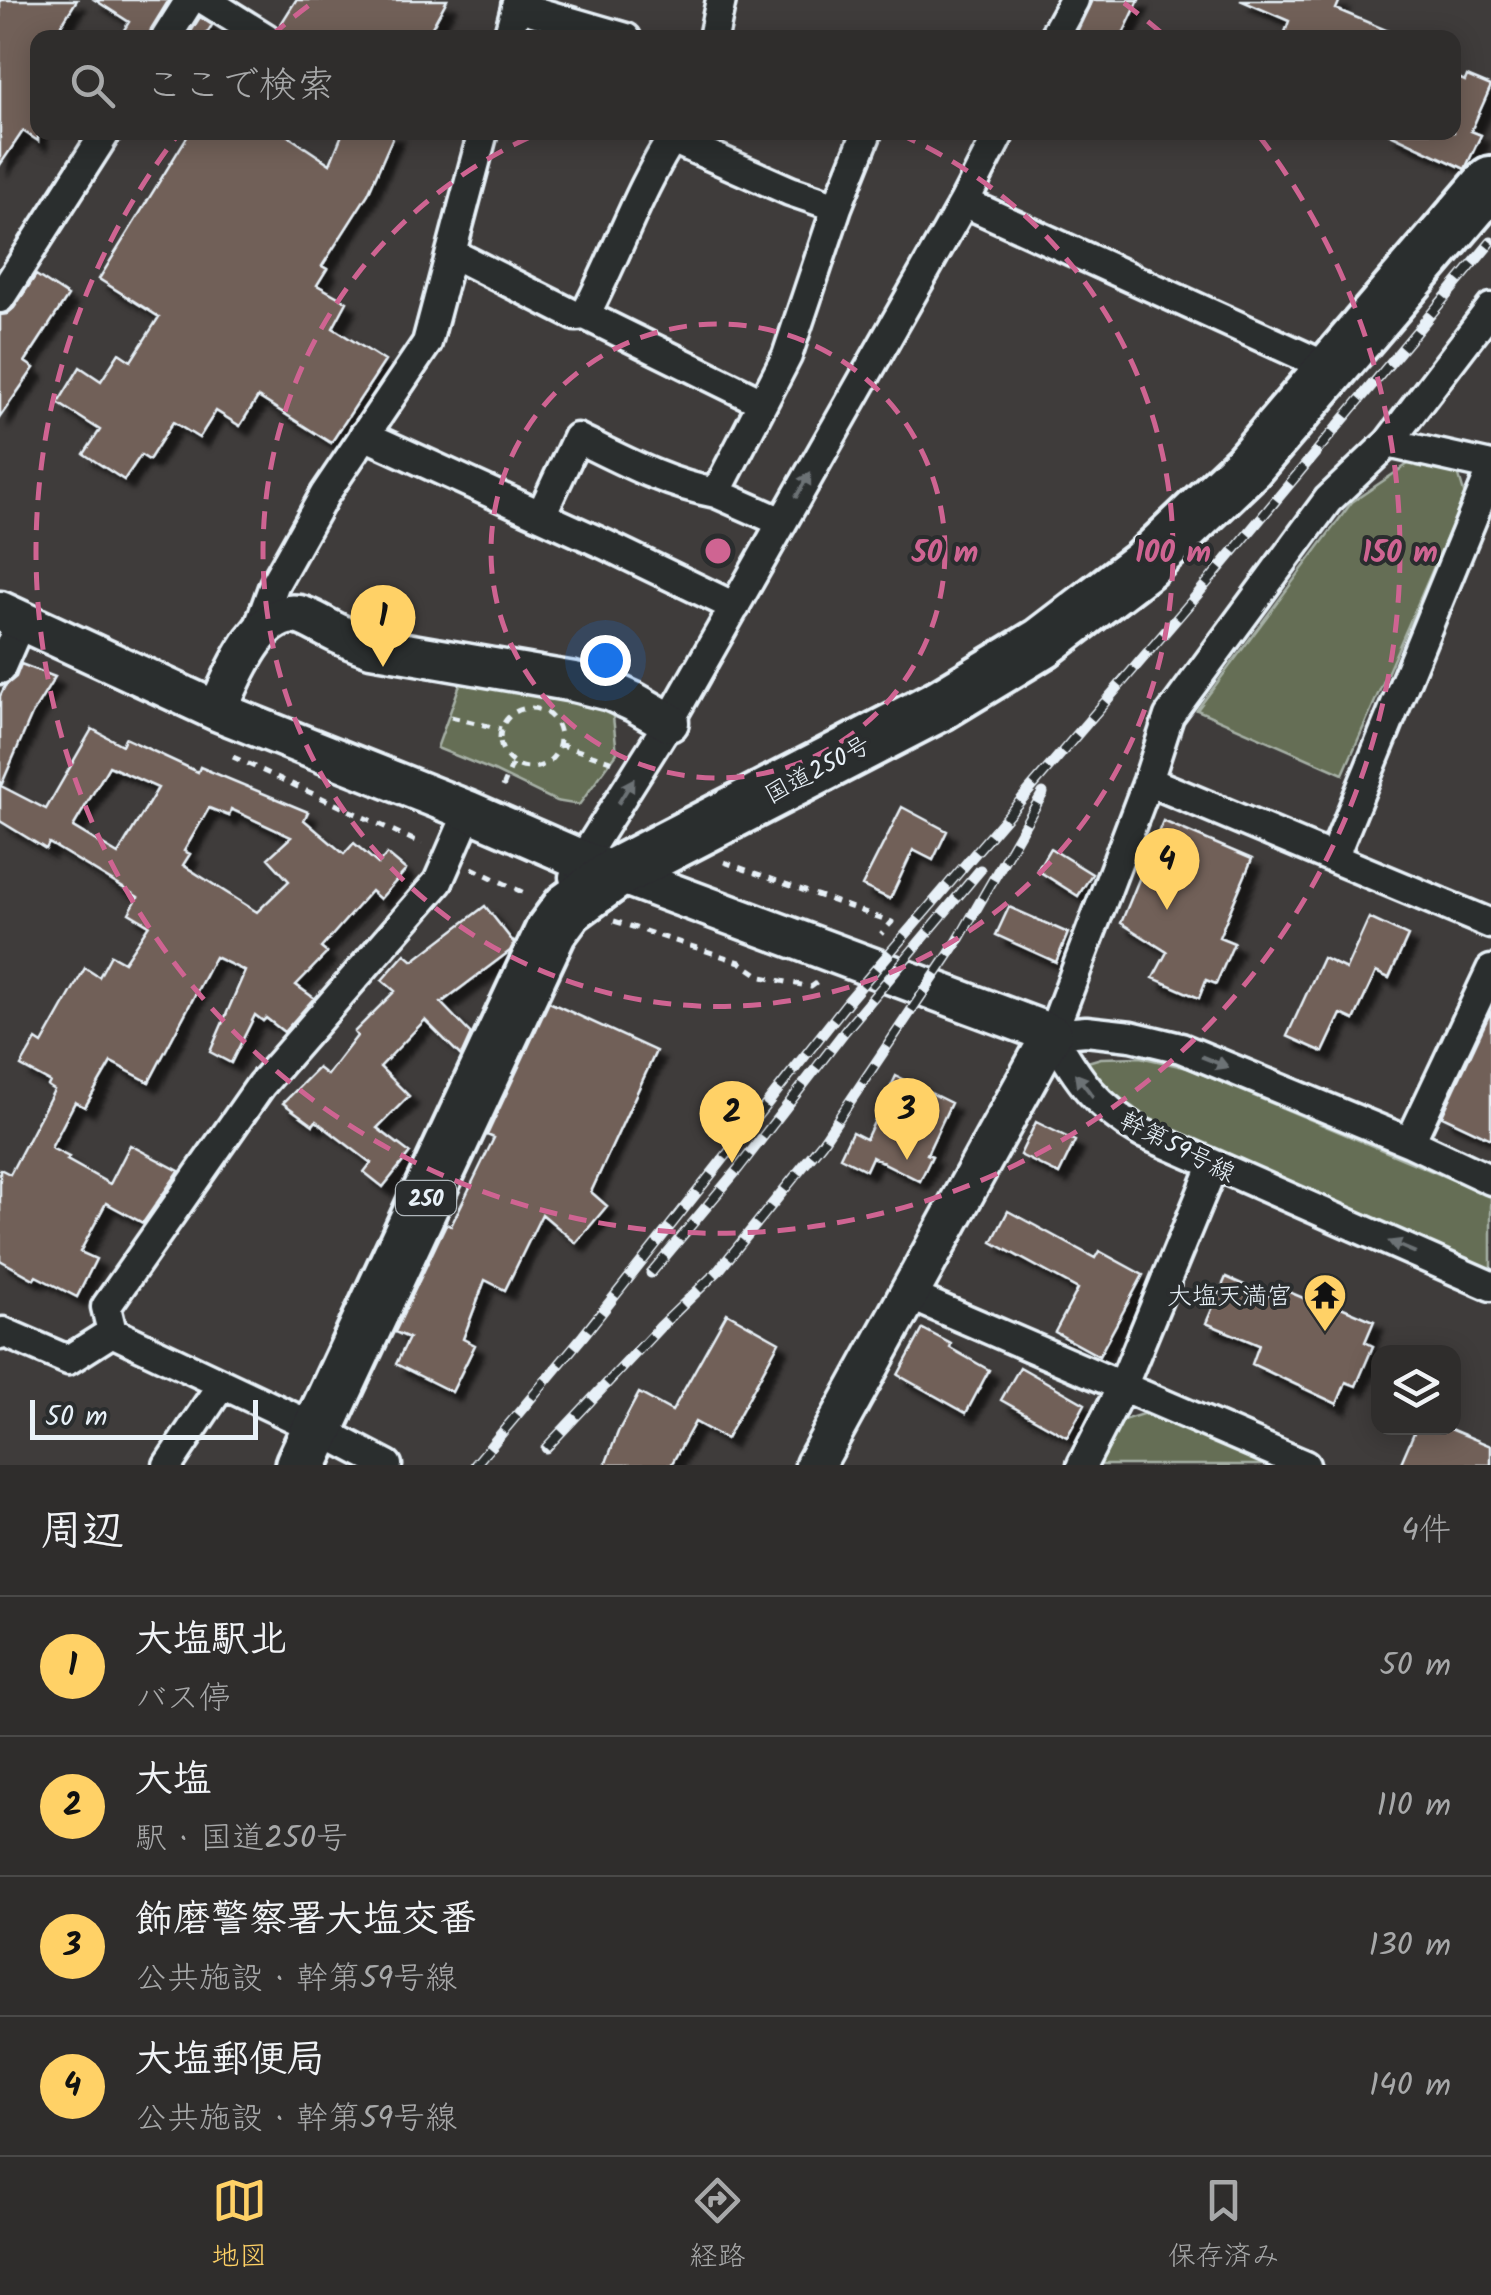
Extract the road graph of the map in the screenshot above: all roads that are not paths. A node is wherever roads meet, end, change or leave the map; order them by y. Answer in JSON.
{"nodes":[{"id":1,"x":190,"y":0,"type":"edge"},
{"id":2,"x":206,"y":0,"type":"edge"},
{"id":3,"x":722,"y":0,"type":"edge"},
{"id":4,"x":1074,"y":0,"type":"edge"},
{"id":5,"x":517,"y":3,"type":"edge"},
{"id":6,"x":171,"y":30,"type":"edge"},
{"id":7,"x":253,"y":30,"type":"edge"},
{"id":8,"x":510,"y":30,"type":"edge"},
{"id":9,"x":601,"y":30,"type":"edge"},
{"id":10,"x":715,"y":30,"type":"edge"},
{"id":11,"x":1057,"y":30,"type":"edge"},
{"id":12,"x":101,"y":140,"type":"edge"},
{"id":13,"x":481,"y":140,"type":"edge"},
{"id":14,"x":672,"y":140,"type":"edge"},
{"id":15,"x":682,"y":140,"type":"edge"},
{"id":16,"x":864,"y":140,"type":"edge"},
{"id":17,"x":996,"y":140,"type":"edge"},
{"id":18,"x":1491,"y":182,"type":"edge"},
{"id":19,"x":964,"y":202,"type":"junction"},
{"id":20,"x":837,"y":207,"type":"junction"},
{"id":21,"x":451,"y":253,"type":"junction"},
{"id":22,"x":0,"y":298,"type":"edge"},
{"id":23,"x":1491,"y":308,"type":"edge"},
{"id":24,"x":585,"y":315,"type":"junction"},
{"id":25,"x":1330,"y":368,"type":"junction"},
{"id":26,"x":762,"y":402,"type":"junction"},
{"id":27,"x":364,"y":436,"type":"junction"},
{"id":28,"x":1388,"y":443,"type":"junction"},
{"id":29,"x":1491,"y":469,"type":"edge"},
{"id":30,"x":716,"y":493,"type":"junction"},
{"id":31,"x":541,"y":515,"type":"junction"},
{"id":32,"x":782,"y":522,"type":"junction"},
{"id":33,"x":734,"y":607,"type":"junction"},
{"id":34,"x":10,"y":616,"type":"edge"},
{"id":35,"x":256,"y":635,"type":"junction"},
{"id":36,"x":0,"y":669,"type":"edge"},
{"id":37,"x":217,"y":711,"type":"junction"},
{"id":38,"x":669,"y":722,"type":"junction"},
{"id":39,"x":1148,"y":781,"type":"junction"},
{"id":40,"x":478,"y":796,"type":"junction"},
{"id":41,"x":1333,"y":858,"type":"junction"},
{"id":42,"x":599,"y":866,"type":"junction"},
{"id":43,"x":1491,"y":924,"type":"edge"},
{"id":44,"x":1491,"y":970,"type":"edge"},
{"id":45,"x":1052,"y":1034,"type":"junction"},
{"id":46,"x":1410,"y":1142,"type":"junction"},
{"id":47,"x":1213,"y":1166,"type":"junction"},
{"id":48,"x":1491,"y":1180,"type":"edge"},
{"id":49,"x":1491,"y":1286,"type":"edge"},
{"id":50,"x":908,"y":1294,"type":"junction"},
{"id":51,"x":112,"y":1332,"type":"junction"},
{"id":52,"x":0,"y":1335,"type":"edge"},
{"id":53,"x":222,"y":1384,"type":"junction"},
{"id":54,"x":1122,"y":1387,"type":"junction"},
{"id":55,"x":309,"y":1447,"type":"edge"},
{"id":56,"x":168,"y":1465,"type":"edge"},
{"id":57,"x":386,"y":1465,"type":"edge"},
{"id":58,"x":815,"y":1465,"type":"edge"},
{"id":59,"x":1082,"y":1465,"type":"edge"},
{"id":60,"x":1305,"y":1465,"type":"edge"}],
"edges":[{"from":1,"to":6,"type":"street"},
{"from":2,"to":7,"type":"street"},
{"from":3,"to":10,"type":"street"},
{"from":4,"to":11,"type":"street"},
{"from":5,"to":8,"type":"street"},
{"from":5,"to":9,"type":"street"},
{"from":12,"to":22,"type":"street"},
{"from":13,"to":21,"type":"street"},
{"from":14,"to":24,"type":"street"},
{"from":15,"to":20,"type":"street"},
{"from":16,"to":20,"type":"street"},
{"from":17,"to":19,"type":"street"},
{"from":18,"to":25,"type":"highway","name":"国道250号","number":"250"},
{"from":19,"to":25,"type":"street"},
{"from":32,"to":19,"type":"street","one_way":true},
{"from":20,"to":26,"type":"street"},
{"from":21,"to":24,"type":"street"},
{"from":21,"to":27,"type":"street"},
{"from":23,"to":28,"type":"street"},
{"from":24,"to":26,"type":"street"},
{"from":25,"to":42,"type":"highway","name":"国道250号","number":"250"},
{"from":26,"to":30,"type":"street"},
{"from":27,"to":31,"type":"street"},
{"from":27,"to":35,"type":"street"},
{"from":28,"to":29,"type":"street"},
{"from":28,"to":39,"type":"street"},
{"from":29,"to":41,"type":"street"},
{"from":30,"to":31,"type":"street"},
{"from":30,"to":32,"type":"street"},
{"from":31,"to":33,"type":"street"},
{"from":32,"to":33,"type":"street"},
{"from":33,"to":38,"type":"street"},
{"from":34,"to":36,"type":"street"},
{"from":34,"to":37,"type":"street"},
{"from":35,"to":37,"type":"street"},
{"from":35,"to":38,"type":"street"},
{"from":37,"to":40,"type":"street"},
{"from":42,"to":38,"type":"street","one_way":true},
{"from":39,"to":41,"type":"street"},
{"from":39,"to":45,"type":"street"},
{"from":40,"to":42,"type":"street"},
{"from":40,"to":51,"type":"street"},
{"from":41,"to":43,"type":"street"},
{"from":42,"to":45,"type":"street"},
{"from":42,"to":55,"type":"highway","name":"国道250号","number":"250"},
{"from":44,"to":46,"type":"street"},
{"from":45,"to":46,"type":"street","one_way":true},
{"from":47,"to":45,"type":"street","name":"幹第59号線","one_way":true},
{"from":45,"to":50,"type":"street"},
{"from":46,"to":48,"type":"street"},
{"from":49,"to":47,"type":"street","name":"幹第59号線","one_way":true},
{"from":47,"to":54,"type":"street"},
{"from":50,"to":54,"type":"street"},
{"from":50,"to":58,"type":"street"},
{"from":51,"to":52,"type":"street"},
{"from":51,"to":53,"type":"street"},
{"from":53,"to":55,"type":"street"},
{"from":53,"to":56,"type":"street"},
{"from":54,"to":59,"type":"street"},
{"from":54,"to":60,"type":"street"},
{"from":55,"to":57,"type":"street"}]}
